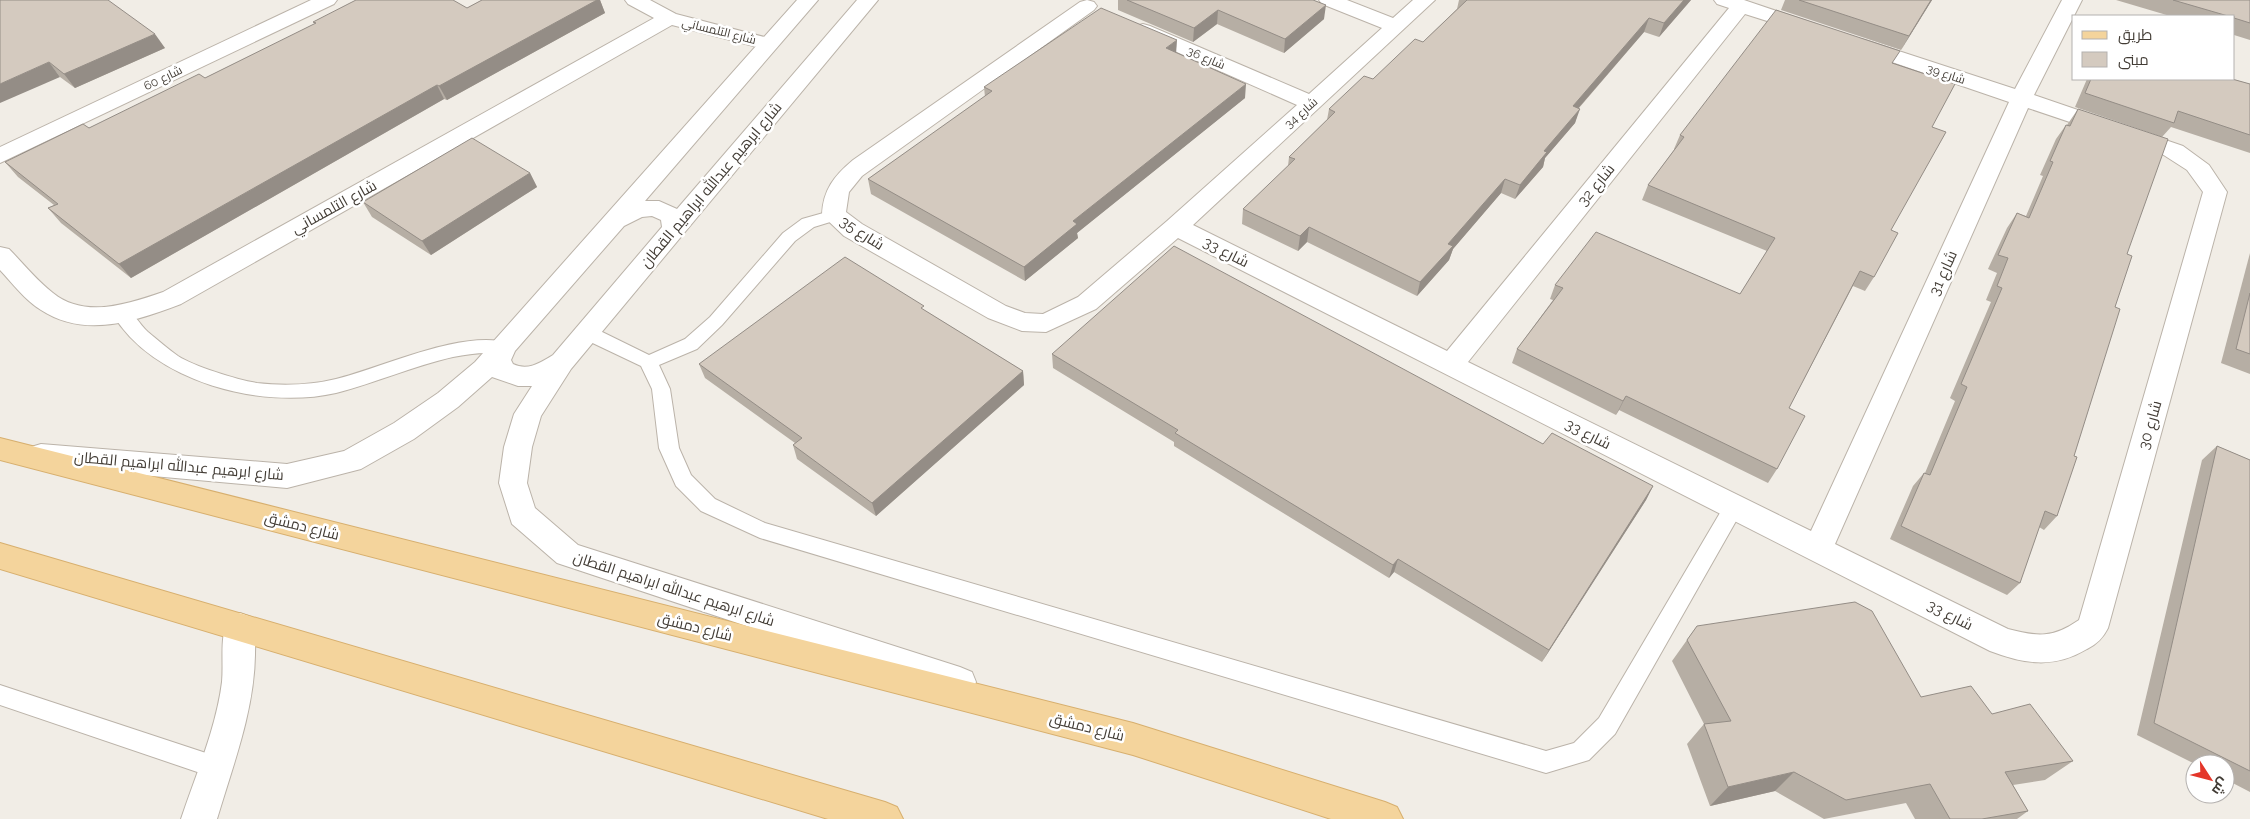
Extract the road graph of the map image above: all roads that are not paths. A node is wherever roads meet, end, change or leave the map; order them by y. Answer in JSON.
{"nodes":[{"id":1,"x":327,"y":0,"type":"edge"},
{"id":2,"x":635,"y":0,"type":"edge"},
{"id":3,"x":808,"y":0,"type":"edge"},
{"id":4,"x":868,"y":0,"type":"edge"},
{"id":5,"x":1329,"y":0,"type":"edge"},
{"id":6,"x":1425,"y":0,"type":"edge"},
{"id":7,"x":2072,"y":0,"type":"edge"},
{"id":8,"x":1733,"y":3,"type":"edge"},
{"id":9,"x":1097,"y":10,"type":"edge"},
{"id":10,"x":669,"y":18,"type":"junction"},
{"id":11,"x":1396,"y":26,"type":"junction"},
{"id":12,"x":768,"y":44,"type":"junction"},
{"id":13,"x":2022,"y":99,"type":"junction"},
{"id":14,"x":1312,"y":103,"type":"junction"},
{"id":15,"x":2167,"y":147,"type":"joint"},
{"id":16,"x":0,"y":156,"type":"edge"},
{"id":17,"x":655,"y":173,"type":"junction"},
{"id":18,"x":712,"y":182,"type":"junction"},
{"id":19,"x":834,"y":215,"type":"junction"},
{"id":20,"x":614,"y":221,"type":"junction"},
{"id":21,"x":1176,"y":227,"type":"junction"},
{"id":22,"x":674,"y":228,"type":"junction"},
{"id":23,"x":0,"y":255,"type":"edge"},
{"id":24,"x":121,"y":313,"type":"junction"},
{"id":25,"x":586,"y":332,"type":"junction"},
{"id":26,"x":503,"y":348,"type":"junction"},
{"id":27,"x":562,"y":362,"type":"junction"},
{"id":28,"x":648,"y":362,"type":"junction"},
{"id":29,"x":1451,"y":365,"type":"junction"},
{"id":30,"x":7,"y":450,"type":"edge"},
{"id":31,"x":1734,"y":507,"type":"junction"},
{"id":32,"x":1818,"y":549,"type":"junction"},
{"id":33,"x":0,"y":556,"type":"edge"},
{"id":34,"x":240,"y":627,"type":"junction"},
{"id":35,"x":2001,"y":641,"type":"joint"},
{"id":36,"x":0,"y":695,"type":"edge"},
{"id":37,"x":1133,"y":739,"type":"junction"},
{"id":38,"x":215,"y":767,"type":"junction"},
{"id":39,"x":1328,"y":810,"type":"edge"},
{"id":40,"x":199,"y":819,"type":"edge"},
{"id":41,"x":884,"y":819,"type":"edge"},
{"id":42,"x":1385,"y":819,"type":"edge"}],
"edges":[{"from":1,"to":16,"type":"street","name":"شارع 60"},
{"from":2,"to":10,"type":"street","name":"شارع التلمساني"},
{"from":3,"to":12,"type":"street","name":"شارع ابرهيم عبدالله ابراهيم القطان"},
{"from":4,"to":18,"type":"street","name":"شارع ابرهيم عبدالله ابراهيم القطان"},
{"from":5,"to":11,"type":"street"},
{"from":6,"to":11,"type":"street","name":"شارع 34"},
{"from":7,"to":13,"type":"street","name":"شارع 31"},
{"from":8,"to":13,"type":"street","name":"شارع 39"},
{"from":8,"to":29,"type":"street","name":"شارع 32"},
{"from":9,"to":14,"type":"street","name":"شارع 36"},
{"from":9,"to":19,"type":"street","name":"شارع 35"},
{"from":10,"to":12,"type":"street","name":"شارع التلمساني"},
{"from":10,"to":24,"type":"street","name":"شارع التلمساني"},
{"from":11,"to":14,"type":"street","name":"شارع 34"},
{"from":12,"to":17,"type":"street","name":"شارع ابرهيم عبدالله ابراهيم القطان"},
{"from":13,"to":15,"type":"street","name":"شارع 39"},
{"from":13,"to":32,"type":"street","name":"شارع 31"},
{"from":14,"to":21,"type":"street","name":"شارع 34"},
{"from":15,"to":35,"type":"street","name":"شارع 30"},
{"from":17,"to":18,"type":"street"},
{"from":17,"to":20,"type":"street","name":"شارع ابرهيم عبدالله ابراهيم القطان"},
{"from":18,"to":22,"type":"street","name":"شارع ابرهيم عبدالله ابراهيم القطان"},
{"from":19,"to":21,"type":"street","name":"شارع 35"},
{"from":19,"to":28,"type":"lane"},
{"from":20,"to":22,"type":"street"},
{"from":20,"to":26,"type":"street","name":"شارع ابرهيم عبدالله ابراهيم القطان"},
{"from":21,"to":29,"type":"street","name":"شارع 33"},
{"from":22,"to":25,"type":"street","name":"شارع ابرهيم عبدالله ابراهيم القطان"},
{"from":23,"to":24,"type":"street","name":"شارع التلمساني"},
{"from":24,"to":26,"type":"lane"},
{"from":25,"to":27,"type":"street","name":"شارع ابرهيم عبدالله ابراهيم القطان"},
{"from":25,"to":28,"type":"lane"},
{"from":26,"to":27,"type":"street"},
{"from":26,"to":30,"type":"street","name":"شارع ابرهيم عبدالله ابراهيم القطان"},
{"from":27,"to":37,"type":"street","name":"شارع ابرهيم عبدالله ابراهيم القطان"},
{"from":28,"to":31,"type":"lane"},
{"from":29,"to":31,"type":"street","name":"شارع 33"},
{"from":30,"to":37,"type":"main road","name":"شارع دمشق"},
{"from":31,"to":32,"type":"street","name":"شارع 33"},
{"from":32,"to":35,"type":"street","name":"شارع 33"},
{"from":33,"to":34,"type":"main road"},
{"from":34,"to":38,"type":"street"},
{"from":34,"to":41,"type":"main road"},
{"from":36,"to":38,"type":"lane"},
{"from":37,"to":39,"type":"main road","name":"شارع دمشق"},
{"from":38,"to":40,"type":"street"},
{"from":39,"to":42,"type":"main road","name":"شارع دمشق"}]}
